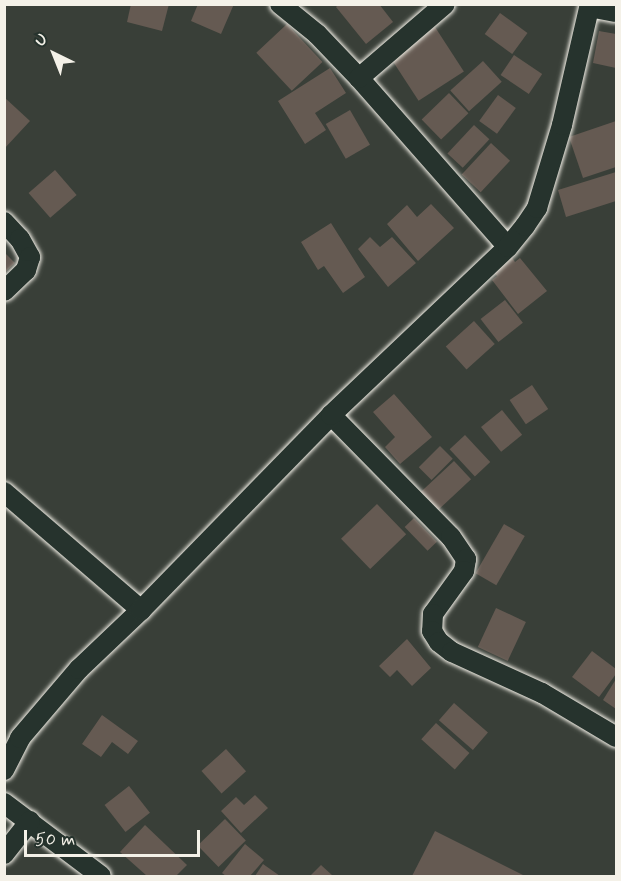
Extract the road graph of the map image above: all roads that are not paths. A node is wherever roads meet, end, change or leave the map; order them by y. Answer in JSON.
{"nodes":[{"id":1,"x":280,"y":4,"type":"edge"},
{"id":2,"x":445,"y":4,"type":"edge"},
{"id":3,"x":590,"y":6,"type":"edge"},
{"id":4,"x":616,"y":12,"type":"edge"},
{"id":5,"x":359,"y":78,"type":"junction"},
{"id":6,"x":4,"y":222,"type":"edge"},
{"id":7,"x":508,"y":247,"type":"junction"},
{"id":8,"x":4,"y":291,"type":"edge"},
{"id":9,"x":331,"y":415,"type":"junction"},
{"id":10,"x":4,"y":492,"type":"edge"},
{"id":11,"x":141,"y":610,"type":"junction"},
{"id":12,"x":616,"y":736,"type":"edge"},
{"id":13,"x":4,"y":770,"type":"edge"},
{"id":14,"x":4,"y":803,"type":"edge"},
{"id":15,"x":30,"y":821,"type":"junction"},
{"id":16,"x":4,"y":855,"type":"edge"},
{"id":17,"x":100,"y":876,"type":"edge"}],
"edges":[{"from":1,"to":5,"type":"street"},
{"from":2,"to":5,"type":"street"},
{"from":3,"to":4,"type":"street"},
{"from":3,"to":7,"type":"street"},
{"from":5,"to":7,"type":"street"},
{"from":6,"to":8,"type":"street"},
{"from":7,"to":9,"type":"street"},
{"from":9,"to":11,"type":"street"},
{"from":9,"to":12,"type":"street"},
{"from":10,"to":11,"type":"street"},
{"from":11,"to":13,"type":"street"},
{"from":14,"to":15,"type":"street"},
{"from":15,"to":16,"type":"street"},
{"from":15,"to":17,"type":"street"}]}
